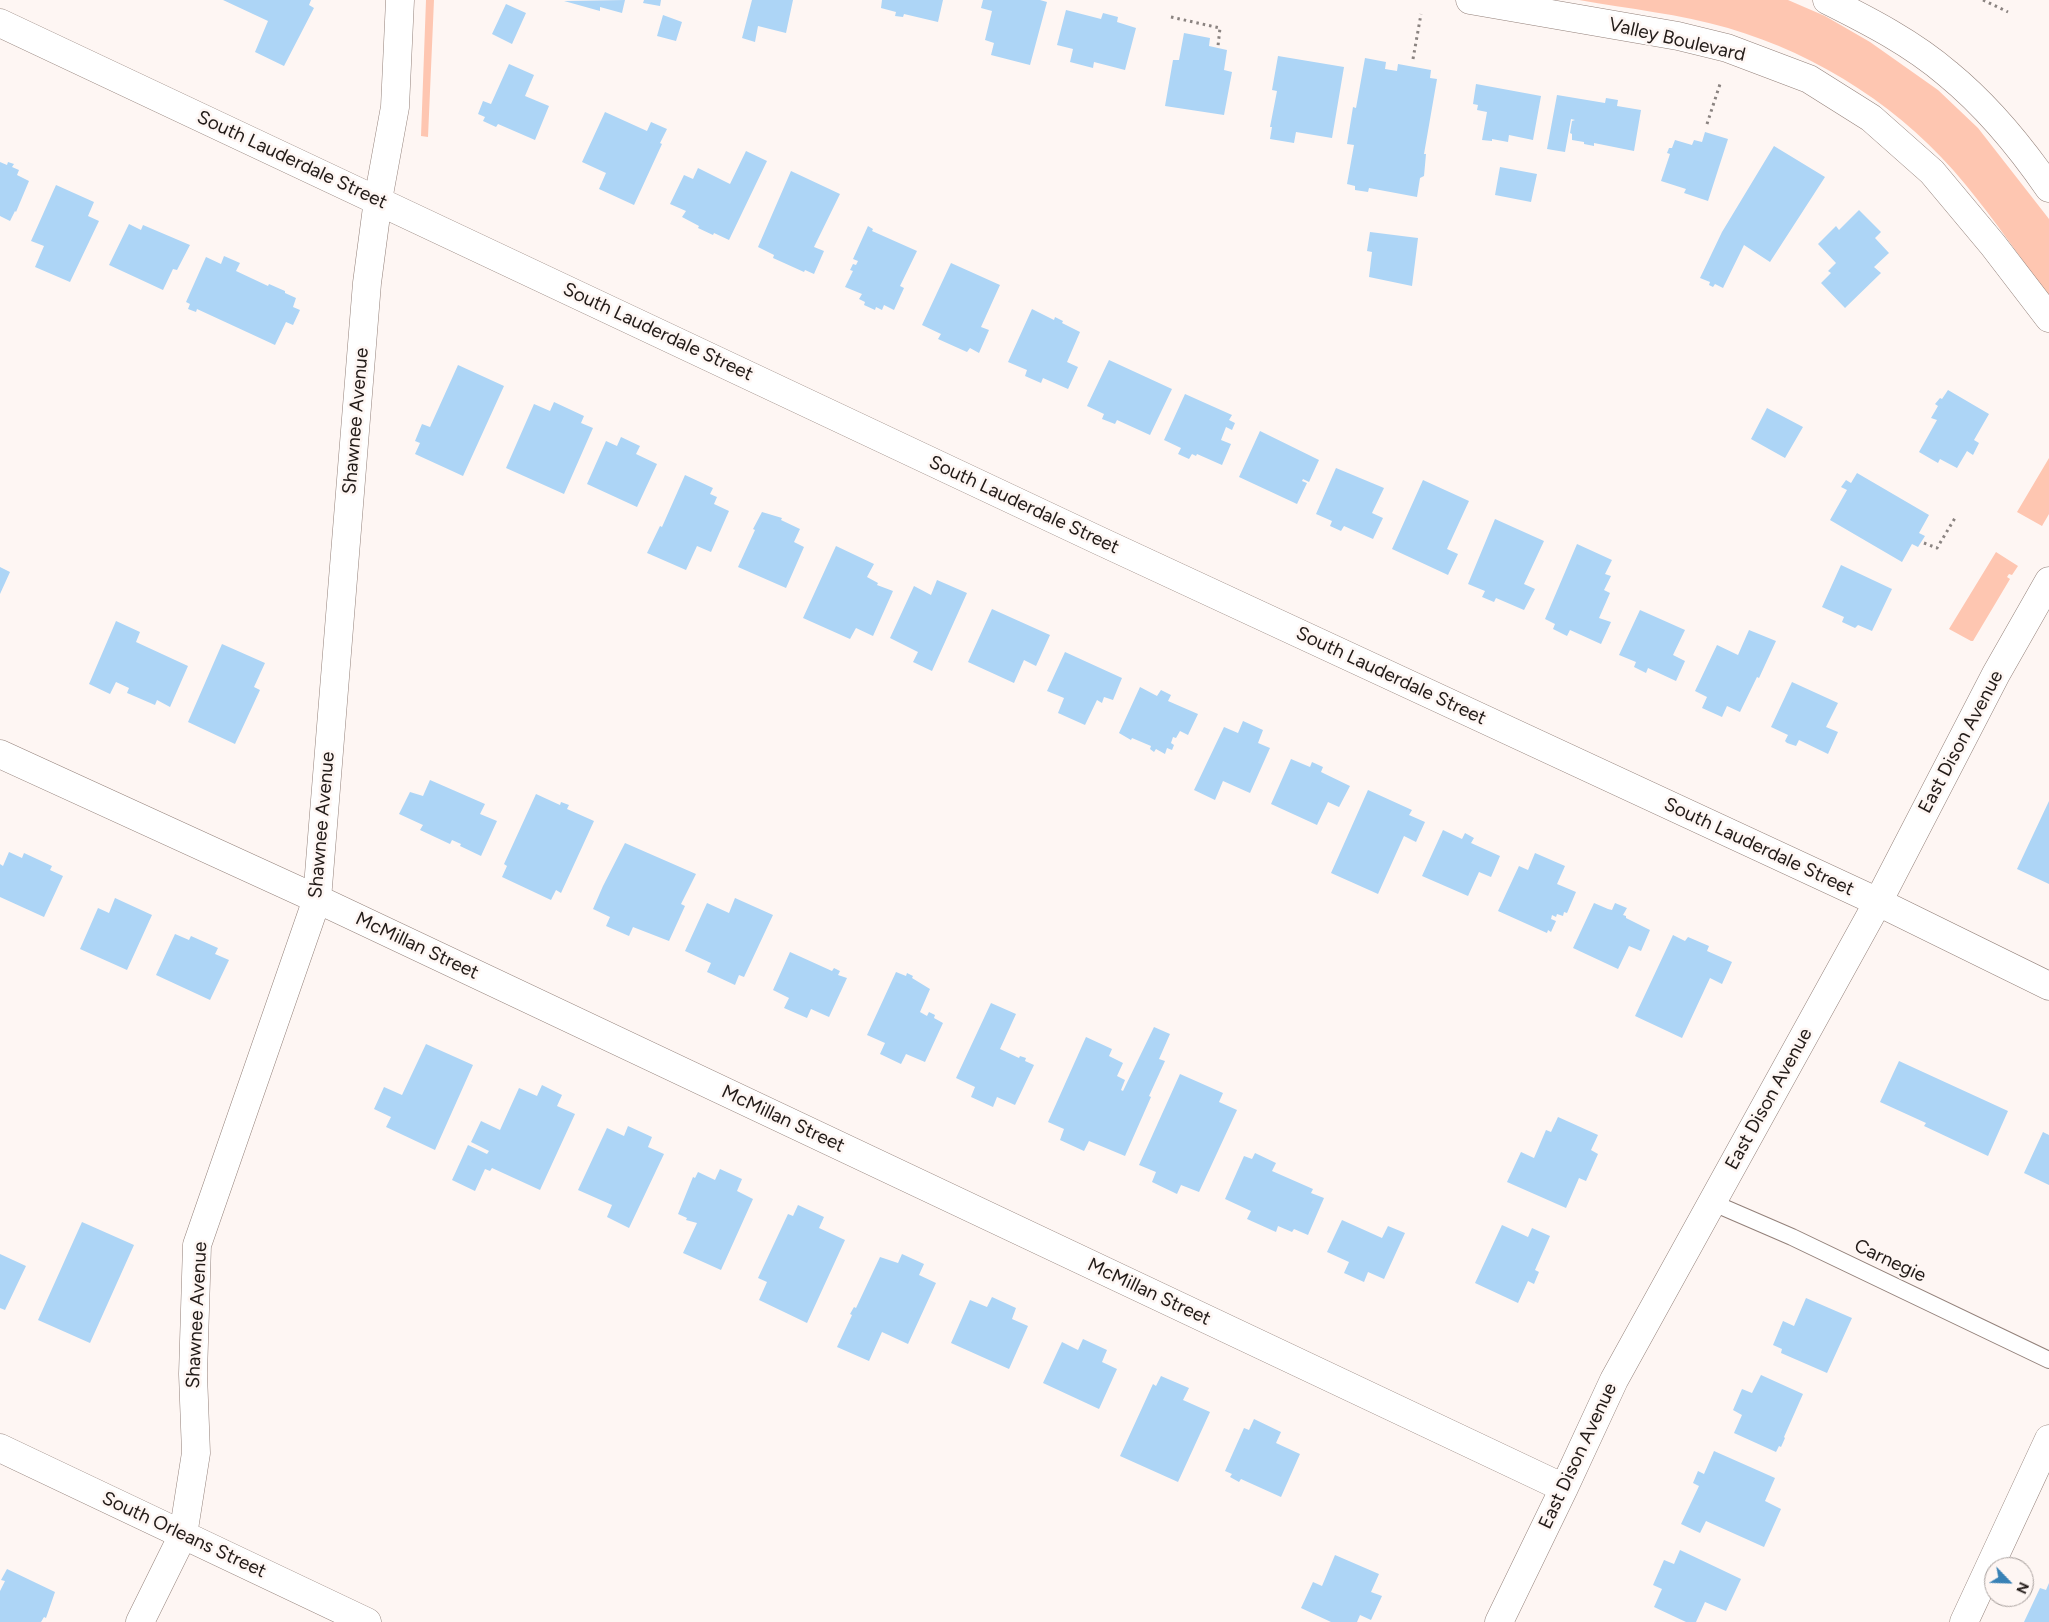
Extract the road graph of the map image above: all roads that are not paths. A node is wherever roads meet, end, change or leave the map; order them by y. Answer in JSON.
{"nodes":[{"id":1,"x":400,"y":0,"type":"edge"},
{"id":2,"x":1470,"y":0,"type":"edge"},
{"id":3,"x":1827,"y":0,"type":"edge"},
{"id":4,"x":0,"y":23,"type":"edge"},
{"id":5,"x":2049,"y":188,"type":"edge"},
{"id":6,"x":378,"y":200,"type":"junction"},
{"id":7,"x":2049,"y":318,"type":"edge"},
{"id":8,"x":2049,"y":581,"type":"edge"},
{"id":9,"x":0,"y":754,"type":"edge"},
{"id":10,"x":317,"y":899,"type":"junction"},
{"id":11,"x":1878,"y":902,"type":"junction"},
{"id":12,"x":2049,"y":986,"type":"edge"},
{"id":13,"x":1711,"y":1202,"type":"junction"},
{"id":14,"x":2049,"y":1360,"type":"edge"},
{"id":15,"x":2049,"y":1440,"type":"edge"},
{"id":16,"x":0,"y":1448,"type":"edge"},
{"id":17,"x":1564,"y":1488,"type":"junction"},
{"id":18,"x":184,"y":1535,"type":"junction"},
{"id":19,"x":140,"y":1622,"type":"edge"},
{"id":20,"x":367,"y":1622,"type":"edge"},
{"id":21,"x":1499,"y":1622,"type":"edge"},
{"id":22,"x":1964,"y":1622,"type":"edge"}],
"edges":[{"from":1,"to":6,"type":"street","name":"Shawnee Avenue"},
{"from":2,"to":7,"type":"street","name":"Valley Boulevard"},
{"from":3,"to":5,"type":"street"},
{"from":4,"to":6,"type":"street","name":"South Lauderdale Street"},
{"from":6,"to":10,"type":"street","name":"Shawnee Avenue"},
{"from":6,"to":11,"type":"street","name":"South Lauderdale Street"},
{"from":8,"to":11,"type":"street","name":"East Dison Avenue"},
{"from":9,"to":10,"type":"street","name":"McMillan Street"},
{"from":10,"to":17,"type":"street","name":"McMillan Street"},
{"from":10,"to":18,"type":"street","name":"Shawnee Avenue"},
{"from":11,"to":12,"type":"street","name":"South Lauderdale Street"},
{"from":11,"to":13,"type":"street","name":"East Dison Avenue"},
{"from":13,"to":14,"type":"lane","name":"Carnegie"},
{"from":13,"to":17,"type":"street","name":"East Dison Avenue"},
{"from":15,"to":22,"type":"street"},
{"from":16,"to":18,"type":"street","name":"South Orleans Street"},
{"from":17,"to":21,"type":"street","name":"East Dison Avenue"},
{"from":18,"to":19,"type":"street","name":"Shawnee Avenue"},
{"from":18,"to":20,"type":"street","name":"South Orleans Street"}]}
